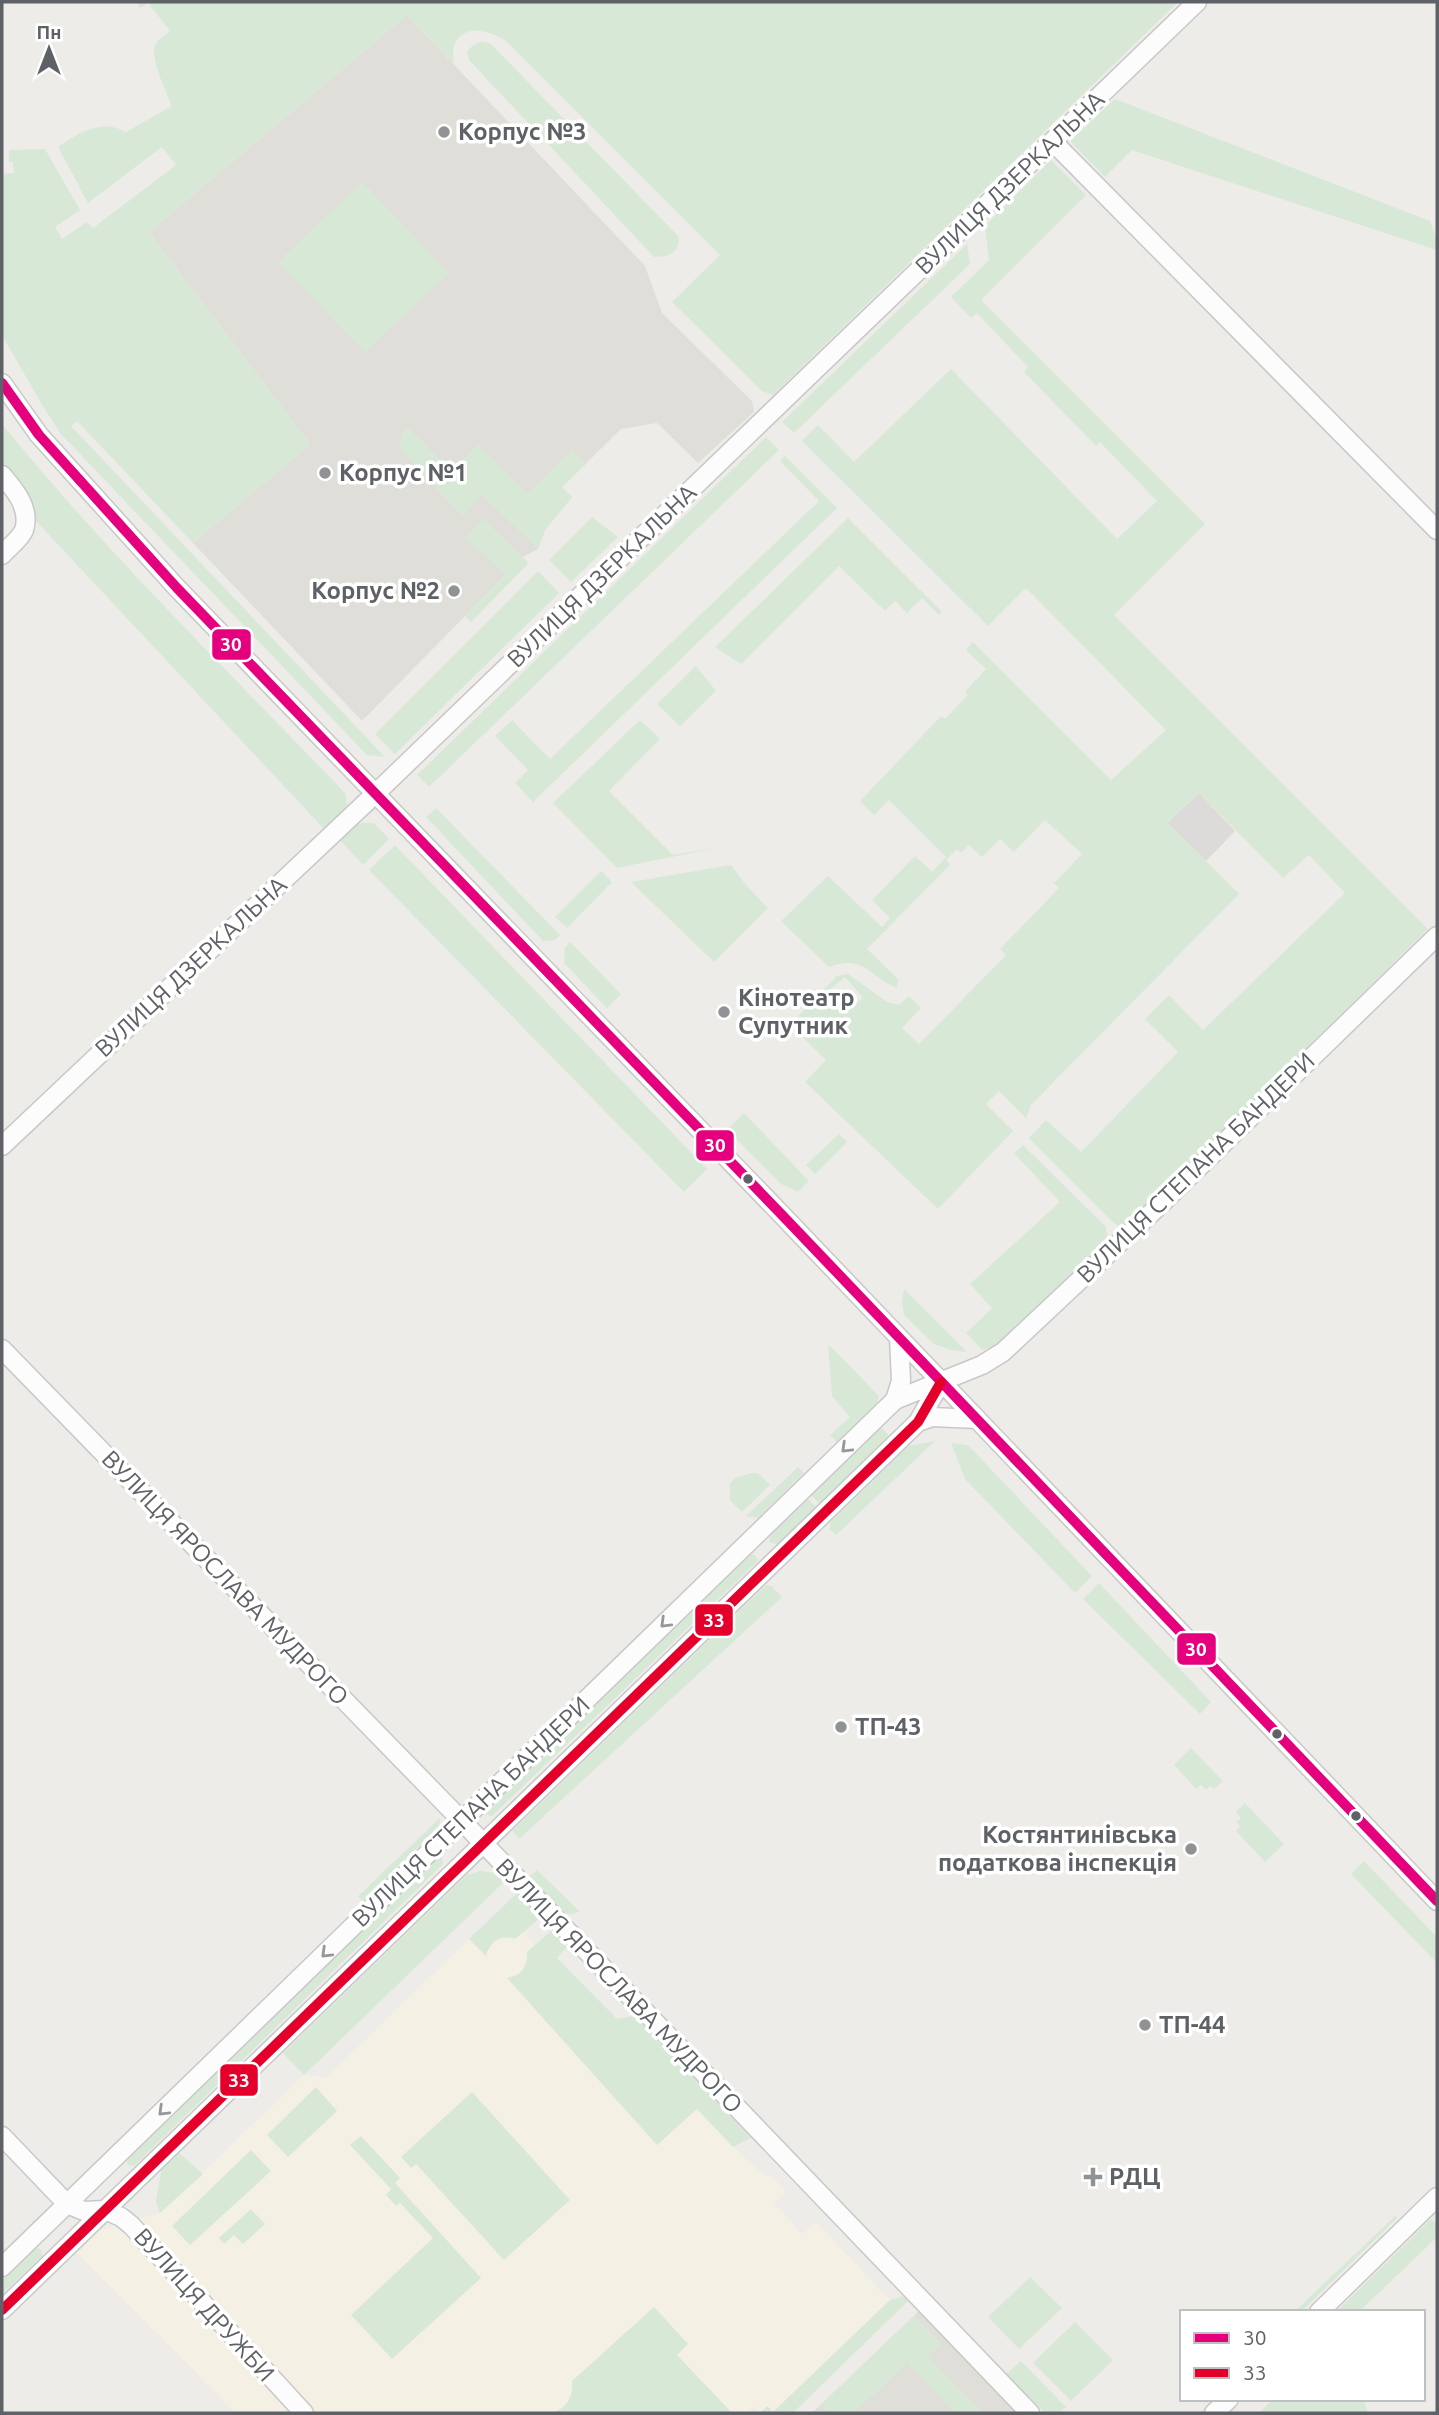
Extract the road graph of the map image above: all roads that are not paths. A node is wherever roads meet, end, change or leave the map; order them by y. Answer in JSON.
{"nodes":[{"id":1,"x":1197,"y":2,"type":"edge"},
{"id":2,"x":1052,"y":142,"type":"junction"},
{"id":3,"x":2,"y":383,"type":"edge"},
{"id":4,"x":2,"y":475,"type":"edge"},
{"id":5,"x":1437,"y":530,"type":"edge"},
{"id":6,"x":2,"y":555,"type":"edge"},
{"id":7,"x":375,"y":794,"type":"junction"},
{"id":8,"x":1437,"y":936,"type":"edge"},
{"id":9,"x":2,"y":1146,"type":"edge"},
{"id":10,"x":899,"y":1338,"type":"junction"},
{"id":11,"x":2,"y":1349,"type":"edge"},
{"id":12,"x":941,"y":1382,"type":"junction"},
{"id":13,"x":895,"y":1401,"type":"junction"},
{"id":14,"x":977,"y":1419,"type":"junction"},
{"id":15,"x":918,"y":1422,"type":"junction"},
{"id":16,"x":762,"y":1530,"type":"junction"},
{"id":17,"x":745,"y":1546,"type":"junction"},
{"id":18,"x":782,"y":1554,"type":"junction"},
{"id":19,"x":765,"y":1570,"type":"junction"},
{"id":20,"x":462,"y":1821,"type":"junction"},
{"id":21,"x":483,"y":1844,"type":"junction"},
{"id":22,"x":1437,"y":1902,"type":"edge"},
{"id":23,"x":2,"y":2136,"type":"edge"},
{"id":24,"x":1437,"y":2196,"type":"edge"},
{"id":25,"x":67,"y":2204,"type":"junction"},
{"id":26,"x":105,"y":2210,"type":"junction"},
{"id":27,"x":2,"y":2267,"type":"edge"},
{"id":28,"x":2,"y":2310,"type":"edge"},
{"id":29,"x":1321,"y":2310,"type":"edge"},
{"id":30,"x":1227,"y":2401,"type":"edge"},
{"id":31,"x":303,"y":2413,"type":"edge"},
{"id":32,"x":1030,"y":2413,"type":"edge"},
{"id":33,"x":1214,"y":2413,"type":"edge"}],
"edges":[{"from":1,"to":2,"type":"street","name":"ВУЛИЦЯ ДЗЕРКАЛЬНА"},
{"from":2,"to":5,"type":"street"},
{"from":2,"to":7,"type":"street","name":"ВУЛИЦЯ ДЗЕРКАЛЬНА"},
{"from":3,"to":7,"type":"street"},
{"from":4,"to":6,"type":"street"},
{"from":7,"to":9,"type":"street","name":"ВУЛИЦЯ ДЗЕРКАЛЬНА"},
{"from":7,"to":10,"type":"street"},
{"from":8,"to":12,"type":"street","name":"ВУЛИЦЯ СТЕПАНА БАНДЕРИ"},
{"from":10,"to":12,"type":"street"},
{"from":10,"to":13,"type":"street"},
{"from":11,"to":20,"type":"street","name":"ВУЛИЦЯ ЯРОСЛАВА МУДРОГО"},
{"from":12,"to":13,"type":"street","name":"ВУЛИЦЯ СТЕПАНА БАНДЕРИ"},
{"from":12,"to":14,"type":"street"},
{"from":12,"to":15,"type":"street","name":"ВУЛИЦЯ СТЕПАНА БАНДЕРИ"},
{"from":13,"to":16,"type":"street","name":"ВУЛИЦЯ СТЕПАНА БАНДЕРИ","one_way":true},
{"from":14,"to":15,"type":"street"},
{"from":14,"to":22,"type":"street"},
{"from":15,"to":18,"type":"street","name":"ВУЛИЦЯ СТЕПАНА БАНДЕРИ"},
{"from":16,"to":17,"type":"street","name":"ВУЛИЦЯ СТЕПАНА БАНДЕРИ"},
{"from":16,"to":18,"type":"street"},
{"from":17,"to":19,"type":"street"},
{"from":17,"to":20,"type":"street","name":"ВУЛИЦЯ СТЕПАНА БАНДЕРИ","one_way":true},
{"from":18,"to":19,"type":"street","name":"ВУЛИЦЯ СТЕПАНА БАНДЕРИ"},
{"from":19,"to":21,"type":"street","name":"ВУЛИЦЯ СТЕПАНА БАНДЕРИ"},
{"from":20,"to":21,"type":"street","name":"ВУЛИЦЯ ЯРОСЛАВА МУДРОГО"},
{"from":20,"to":25,"type":"street","name":"ВУЛИЦЯ СТЕПАНА БАНДЕРИ","one_way":true},
{"from":21,"to":26,"type":"street","name":"ВУЛИЦЯ СТЕПАНА БАНДЕРИ"},
{"from":21,"to":32,"type":"street","name":"ВУЛИЦЯ ЯРОСЛАВА МУДРОГО"},
{"from":23,"to":25,"type":"street"},
{"from":24,"to":29,"type":"street"},
{"from":25,"to":26,"type":"street","name":"ВУЛИЦЯ ДРУЖБИ"},
{"from":25,"to":27,"type":"street","name":"ВУЛИЦЯ СТЕПАНА БАНДЕРИ"},
{"from":26,"to":28,"type":"street","name":"ВУЛИЦЯ СТЕПАНА БАНДЕРИ"},
{"from":26,"to":31,"type":"street","name":"ВУЛИЦЯ ДРУЖБИ"},
{"from":30,"to":33,"type":"street"}]}
